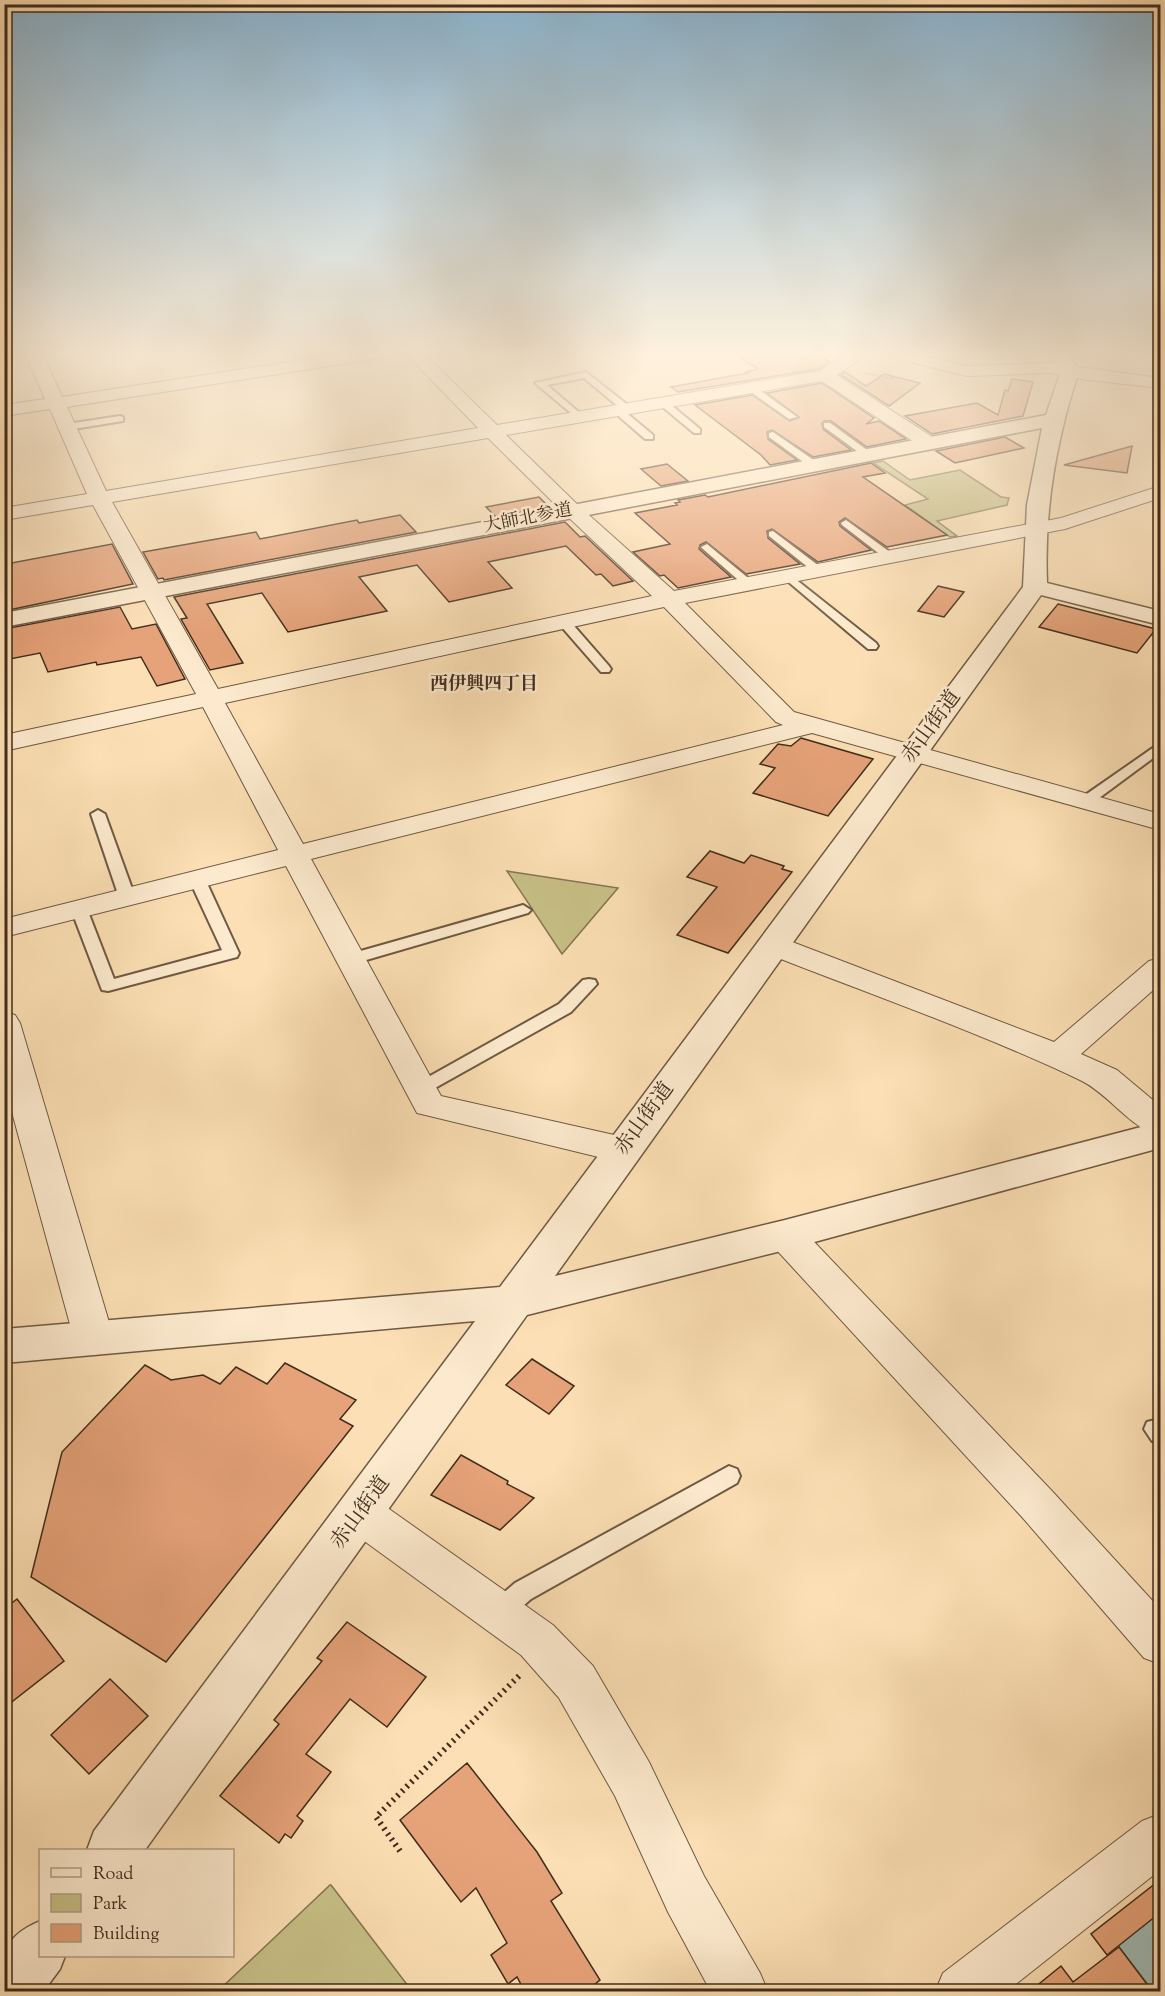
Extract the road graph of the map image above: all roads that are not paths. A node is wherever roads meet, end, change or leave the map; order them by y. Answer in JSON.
{"nodes":[{"id":1,"x":75,"y":444,"type":"edge"},
{"id":2,"x":415,"y":444,"type":"edge"},
{"id":3,"x":504,"y":444,"type":"edge"},
{"id":4,"x":786,"y":444,"type":"edge"},
{"id":5,"x":853,"y":444,"type":"edge"},
{"id":6,"x":930,"y":444,"type":"edge"},
{"id":7,"x":1048,"y":444,"type":"edge"},
{"id":8,"x":868,"y":455,"type":"junction"},
{"id":9,"x":814,"y":465,"type":"junction"},
{"id":10,"x":1161,"y":492,"type":"edge"},
{"id":11,"x":100,"y":499,"type":"junction"},
{"id":12,"x":573,"y":511,"type":"junction"},
{"id":13,"x":4,"y":514,"type":"edge"},
{"id":14,"x":846,"y":523,"type":"dead end"},
{"id":15,"x":1034,"y":530,"type":"junction"},
{"id":16,"x":773,"y":534,"type":"dead end"},
{"id":17,"x":707,"y":547,"type":"dead end"},
{"id":18,"x":890,"y":557,"type":"junction"},
{"id":19,"x":819,"y":571,"type":"junction"},
{"id":20,"x":789,"y":577,"type":"junction"},
{"id":21,"x":749,"y":584,"type":"junction"},
{"id":22,"x":1035,"y":587,"type":"junction"},
{"id":23,"x":153,"y":591,"type":"junction"},
{"id":24,"x":669,"y":599,"type":"junction"},
{"id":25,"x":1161,"y":618,"type":"edge"},
{"id":26,"x":4,"y":620,"type":"edge"},
{"id":27,"x":564,"y":622,"type":"junction"},
{"id":28,"x":872,"y":646,"type":"dead end"},
{"id":29,"x":605,"y":669,"type":"dead end"},
{"id":30,"x":210,"y":698,"type":"junction"},
{"id":31,"x":812,"y":724,"type":"junction"},
{"id":32,"x":4,"y":743,"type":"edge"},
{"id":33,"x":1161,"y":747,"type":"edge"},
{"id":34,"x":914,"y":752,"type":"junction"},
{"id":35,"x":1086,"y":801,"type":"junction"},
{"id":36,"x":98,"y":814,"type":"dead end"},
{"id":37,"x":1161,"y":822,"type":"edge"},
{"id":38,"x":294,"y":855,"type":"junction"},
{"id":39,"x":197,"y":879,"type":"junction"},
{"id":40,"x":127,"y":897,"type":"junction"},
{"id":41,"x":79,"y":909,"type":"junction"},
{"id":42,"x":524,"y":910,"type":"dead end"},
{"id":43,"x":4,"y":928,"type":"edge"},
{"id":44,"x":774,"y":945,"type":"junction"},
{"id":45,"x":349,"y":960,"type":"junction"},
{"id":46,"x":1161,"y":968,"type":"edge"},
{"id":47,"x":590,"y":984,"type":"dead end"},
{"id":48,"x":4,"y":1023,"type":"edge"},
{"id":49,"x":1058,"y":1056,"type":"junction"},
{"id":50,"x":420,"y":1089,"type":"junction"},
{"id":51,"x":1161,"y":1124,"type":"edge"},
{"id":52,"x":1161,"y":1136,"type":"edge"},
{"id":53,"x":623,"y":1150,"type":"junction"},
{"id":54,"x":785,"y":1235,"type":"junction"},
{"id":55,"x":514,"y":1302,"type":"junction"},
{"id":56,"x":94,"y":1339,"type":"junction"},
{"id":57,"x":4,"y":1346,"type":"edge"},
{"id":58,"x":729,"y":1476,"type":"dead end"},
{"id":59,"x":360,"y":1513,"type":"junction"},
{"id":60,"x":500,"y":1611,"type":"junction"},
{"id":61,"x":1161,"y":1642,"type":"edge"},
{"id":62,"x":1161,"y":1839,"type":"edge"},
{"id":63,"x":114,"y":1849,"type":"edge"},
{"id":64,"x":39,"y":1950,"type":"edge"},
{"id":65,"x":9,"y":1992,"type":"edge"},
{"id":66,"x":741,"y":1992,"type":"edge"},
{"id":67,"x":962,"y":1992,"type":"edge"}],
"edges":[{"from":1,"to":11,"type":"street"},
{"from":2,"to":11,"type":"street"},
{"from":3,"to":12,"type":"street"},
{"from":4,"to":9,"type":"lane"},
{"from":5,"to":8,"type":"lane"},
{"from":6,"to":8,"type":"street","name":"大師北参道"},
{"from":7,"to":15,"type":"street"},
{"from":8,"to":9,"type":"street","name":"大師北参道"},
{"from":9,"to":12,"type":"street","name":"大師北参道"},
{"from":10,"to":15,"type":"street"},
{"from":11,"to":13,"type":"street"},
{"from":11,"to":23,"type":"street"},
{"from":12,"to":23,"type":"street","name":"大師北参道"},
{"from":12,"to":24,"type":"street"},
{"from":14,"to":18,"type":"lane"},
{"from":15,"to":18,"type":"street"},
{"from":15,"to":22,"type":"street"},
{"from":16,"to":19,"type":"lane"},
{"from":17,"to":21,"type":"lane"},
{"from":18,"to":19,"type":"street"},
{"from":19,"to":20,"type":"street"},
{"from":20,"to":21,"type":"street"},
{"from":20,"to":28,"type":"lane"},
{"from":21,"to":24,"type":"street"},
{"from":22,"to":25,"type":"street"},
{"from":22,"to":34,"type":"street","name":"赤山街道"},
{"from":23,"to":26,"type":"street","name":"大師北参道"},
{"from":23,"to":30,"type":"street"},
{"from":24,"to":27,"type":"street"},
{"from":24,"to":31,"type":"street"},
{"from":27,"to":29,"type":"lane"},
{"from":27,"to":30,"type":"street"},
{"from":30,"to":32,"type":"street"},
{"from":30,"to":38,"type":"street"},
{"from":31,"to":34,"type":"street"},
{"from":31,"to":38,"type":"street"},
{"from":33,"to":35,"type":"lane"},
{"from":34,"to":35,"type":"street"},
{"from":34,"to":44,"type":"street","name":"赤山街道"},
{"from":35,"to":37,"type":"street"},
{"from":36,"to":40,"type":"lane"},
{"from":38,"to":39,"type":"street"},
{"from":38,"to":45,"type":"street"},
{"from":39,"to":40,"type":"street"},
{"from":39,"to":41,"type":"lane"},
{"from":40,"to":41,"type":"street"},
{"from":41,"to":43,"type":"street"},
{"from":42,"to":45,"type":"lane"},
{"from":44,"to":49,"type":"street"},
{"from":44,"to":53,"type":"street","name":"赤山街道"},
{"from":45,"to":50,"type":"street"},
{"from":46,"to":49,"type":"street"},
{"from":47,"to":50,"type":"lane"},
{"from":48,"to":56,"type":"street"},
{"from":49,"to":51,"type":"street"},
{"from":50,"to":53,"type":"street"},
{"from":52,"to":54,"type":"street"},
{"from":53,"to":55,"type":"street","name":"赤山街道"},
{"from":54,"to":55,"type":"street"},
{"from":54,"to":61,"type":"street"},
{"from":55,"to":56,"type":"street"},
{"from":55,"to":59,"type":"street","name":"赤山街道"},
{"from":56,"to":57,"type":"street"},
{"from":58,"to":60,"type":"lane"},
{"from":59,"to":60,"type":"street"},
{"from":59,"to":63,"type":"street","name":"赤山街道"},
{"from":60,"to":66,"type":"street"},
{"from":62,"to":67,"type":"street"},
{"from":64,"to":65,"type":"street"}]}
